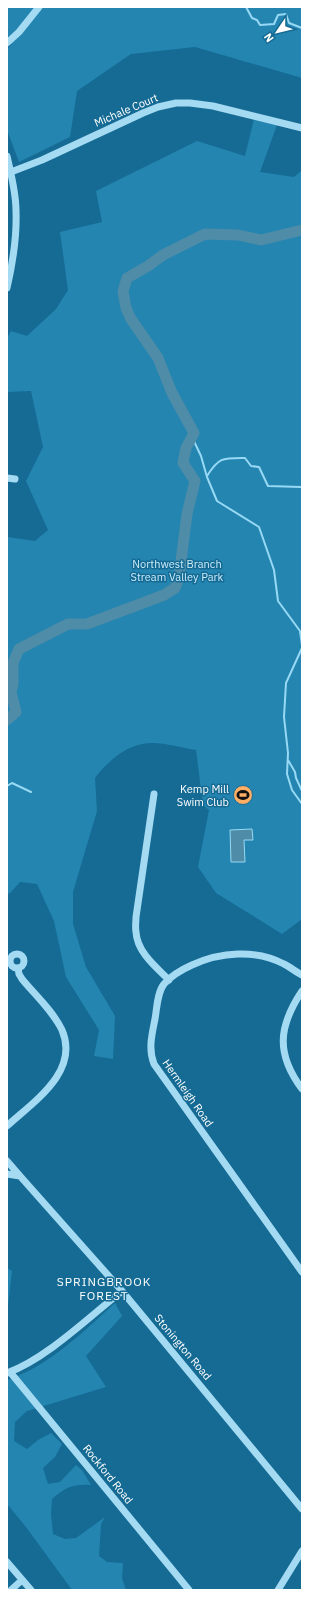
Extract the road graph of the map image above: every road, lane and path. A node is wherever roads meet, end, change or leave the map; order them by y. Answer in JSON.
{"nodes":[{"id":1,"x":39,"y":7,"type":"edge"},
{"id":2,"x":7,"y":43,"type":"edge"},
{"id":3,"x":302,"y":128,"type":"edge"},
{"id":4,"x":7,"y":156,"type":"edge"},
{"id":5,"x":11,"y":172,"type":"junction"},
{"id":6,"x":7,"y":288,"type":"edge"},
{"id":7,"x":7,"y":478,"type":"edge"},
{"id":8,"x":15,"y":479,"type":"dead end"},
{"id":9,"x":154,"y":794,"type":"dead end"},
{"id":10,"x":18,"y":968,"type":"dead end"},
{"id":11,"x":302,"y":975,"type":"edge"},
{"id":12,"x":169,"y":980,"type":"junction"},
{"id":13,"x":302,"y":991,"type":"edge"},
{"id":14,"x":302,"y":1090,"type":"edge"},
{"id":15,"x":7,"y":1126,"type":"edge"},
{"id":16,"x":7,"y":1161,"type":"edge"},
{"id":17,"x":7,"y":1174,"type":"edge"},
{"id":18,"x":20,"y":1176,"type":"junction"},
{"id":19,"x":302,"y":1272,"type":"edge"},
{"id":20,"x":122,"y":1291,"type":"junction"},
{"id":21,"x":9,"y":1373,"type":"edge"},
{"id":22,"x":302,"y":1509,"type":"edge"},
{"id":23,"x":302,"y":1551,"type":"edge"},
{"id":24,"x":7,"y":1562,"type":"edge"},
{"id":25,"x":22,"y":1580,"type":"junction"},
{"id":26,"x":11,"y":1590,"type":"edge"},
{"id":27,"x":31,"y":1590,"type":"edge"},
{"id":28,"x":189,"y":1590,"type":"edge"},
{"id":29,"x":278,"y":1590,"type":"edge"}],
"edges":[{"from":1,"to":2,"type":"street"},
{"from":3,"to":5,"type":"street","name":"Michale Court"},
{"from":4,"to":5,"type":"street"},
{"from":5,"to":6,"type":"street"},
{"from":7,"to":8,"type":"street"},
{"from":9,"to":12,"type":"street"},
{"from":10,"to":15,"type":"street"},
{"from":11,"to":12,"type":"street"},
{"from":12,"to":19,"type":"street","name":"Hermleigh Road"},
{"from":13,"to":14,"type":"street"},
{"from":16,"to":18,"type":"street","name":"Stonington Road"},
{"from":17,"to":18,"type":"street"},
{"from":18,"to":20,"type":"street","name":"Stonington Road"},
{"from":20,"to":21,"type":"street"},
{"from":20,"to":22,"type":"street","name":"Stonington Road"},
{"from":21,"to":28,"type":"street","name":"Rockford Road"},
{"from":23,"to":29,"type":"street"},
{"from":24,"to":25,"type":"street"},
{"from":25,"to":26,"type":"street"},
{"from":25,"to":27,"type":"street"}]}
